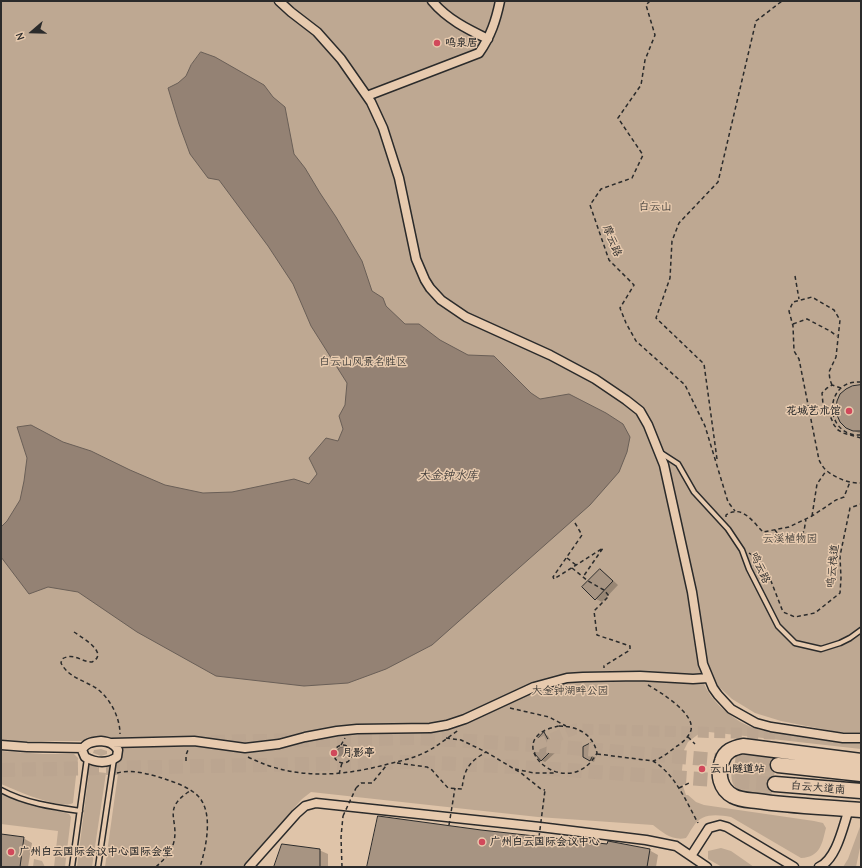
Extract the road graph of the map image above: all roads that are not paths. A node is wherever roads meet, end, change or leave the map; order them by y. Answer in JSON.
{"nodes":[{"id":1,"x":279,"y":1,"type":"edge"},
{"id":2,"x":432,"y":1,"type":"edge"},
{"id":3,"x":500,"y":1,"type":"edge"},
{"id":4,"x":488,"y":39,"type":"junction"},
{"id":5,"x":367,"y":96,"type":"junction"},
{"id":6,"x":658,"y":451,"type":"junction"},
{"id":7,"x":861,"y":630,"type":"edge"},
{"id":8,"x":708,"y":678,"type":"junction"},
{"id":9,"x":861,"y":738,"type":"edge"},
{"id":10,"x":112,"y":743,"type":"junction"},
{"id":11,"x":1,"y":745,"type":"edge"},
{"id":12,"x":83,"y":748,"type":"junction"},
{"id":13,"x":87,"y":758,"type":"junction"},
{"id":14,"x":114,"y":759,"type":"junction"},
{"id":15,"x":861,"y":761,"type":"edge"},
{"id":16,"x":778,"y":765,"type":"tunnel mouth"},
{"id":17,"x":861,"y":774,"type":"edge"},
{"id":18,"x":775,"y":784,"type":"tunnel mouth"},
{"id":19,"x":1,"y":790,"type":"edge"},
{"id":20,"x":861,"y":791,"type":"edge"},
{"id":21,"x":855,"y":809,"type":"edge"},
{"id":22,"x":80,"y":811,"type":"junction"},
{"id":23,"x":691,"y":856,"type":"junction"},
{"id":24,"x":72,"y":867,"type":"edge"},
{"id":25,"x":98,"y":867,"type":"edge"},
{"id":26,"x":249,"y":867,"type":"edge"},
{"id":27,"x":707,"y":867,"type":"edge"},
{"id":28,"x":794,"y":867,"type":"edge"},
{"id":29,"x":819,"y":867,"type":"edge"}],
"edges":[{"from":1,"to":5,"type":"street"},
{"from":2,"to":4,"type":"street"},
{"from":3,"to":4,"type":"street"},
{"from":4,"to":5,"type":"street"},
{"from":5,"to":6,"type":"street"},
{"from":6,"to":7,"type":"lane","name":"鸣云路"},
{"from":6,"to":8,"type":"street"},
{"from":8,"to":9,"type":"street"},
{"from":8,"to":10,"type":"street"},
{"from":10,"to":12,"type":"street"},
{"from":10,"to":14,"type":"street"},
{"from":11,"to":12,"type":"street"},
{"from":12,"to":13,"type":"street"},
{"from":13,"to":14,"type":"street"},
{"from":13,"to":22,"type":"lane"},
{"from":14,"to":25,"type":"lane"},
{"from":15,"to":21,"type":"highway"},
{"from":16,"to":17,"type":"highway","name":"白云大道南"},
{"from":18,"to":20,"type":"highway","name":"白云大道南"},
{"from":19,"to":22,"type":"lane"},
{"from":21,"to":29,"type":"street"},
{"from":22,"to":24,"type":"lane"},
{"from":23,"to":26,"type":"street"},
{"from":23,"to":27,"type":"street"},
{"from":23,"to":28,"type":"street"}]}
